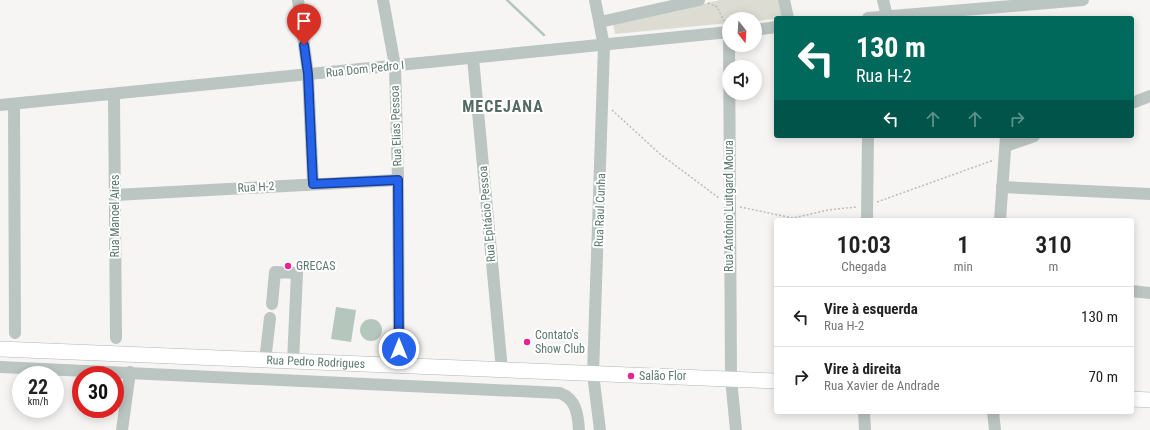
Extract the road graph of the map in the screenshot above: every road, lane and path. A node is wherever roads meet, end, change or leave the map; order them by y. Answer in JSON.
{"nodes":[{"id":1,"x":298,"y":0,"type":"edge"},
{"id":2,"x":383,"y":0,"type":"edge"},
{"id":3,"x":595,"y":0,"type":"edge"},
{"id":4,"x":784,"y":0,"type":"edge"},
{"id":5,"x":883,"y":0,"type":"edge"},
{"id":6,"x":1083,"y":0,"type":"edge"},
{"id":7,"x":697,"y":1,"type":"edge"},
{"id":8,"x":978,"y":4,"type":"edge"},
{"id":9,"x":1007,"y":12,"type":"edge"},
{"id":10,"x":788,"y":16,"type":"edge"},
{"id":11,"x":887,"y":16,"type":"joint"},
{"id":12,"x":722,"y":19,"type":"edge"},
{"id":13,"x":600,"y":22,"type":"junction"},
{"id":14,"x":774,"y":28,"type":"edge"},
{"id":15,"x":762,"y":29,"type":"edge"},
{"id":16,"x":722,"y":33,"type":"edge"},
{"id":17,"x":604,"y":46,"type":"junction"},
{"id":18,"x":729,"y":52,"type":"edge"},
{"id":19,"x":473,"y":58,"type":"junction"},
{"id":20,"x":395,"y":66,"type":"junction"},
{"id":21,"x":308,"y":74,"type":"junction"},
{"id":22,"x":114,"y":94,"type":"junction"},
{"id":23,"x":1150,"y":96,"type":"edge"},
{"id":24,"x":603,"y":101,"type":"junction"},
{"id":25,"x":1134,"y":101,"type":"edge"},
{"id":26,"x":14,"y":104,"type":"junction"},
{"id":27,"x":0,"y":105,"type":"edge"},
{"id":28,"x":868,"y":138,"type":"edge"},
{"id":29,"x":1028,"y":138,"type":"edge"},
{"id":30,"x":1006,"y":146,"type":"edge"},
{"id":31,"x":398,"y":180,"type":"junction"},
{"id":32,"x":313,"y":184,"type":"junction"},
{"id":33,"x":1002,"y":187,"type":"junction"},
{"id":34,"x":1150,"y":194,"type":"edge"},
{"id":35,"x":115,"y":195,"type":"junction"},
{"id":36,"x":729,"y":205,"type":"junction"},
{"id":37,"x":867,"y":206,"type":"junction"},
{"id":38,"x":867,"y":218,"type":"edge"},
{"id":39,"x":1000,"y":218,"type":"edge"},
{"id":40,"x":1134,"y":291,"type":"edge"},
{"id":41,"x":1150,"y":293,"type":"edge"},
{"id":42,"x":272,"y":304,"type":"dead end"},
{"id":43,"x":270,"y":318,"type":"dead end"},
{"id":44,"x":15,"y":333,"type":"dead end"},
{"id":45,"x":116,"y":338,"type":"dead end"},
{"id":46,"x":0,"y":349,"type":"edge"},
{"id":47,"x":399,"y":349,"type":"dead end"},
{"id":48,"x":265,"y":361,"type":"junction"},
{"id":49,"x":293,"y":362,"type":"junction"},
{"id":50,"x":0,"y":367,"type":"edge"},
{"id":51,"x":502,"y":370,"type":"junction"},
{"id":52,"x":130,"y":372,"type":"junction"},
{"id":53,"x":593,"y":374,"type":"junction"},
{"id":54,"x":730,"y":379,"type":"junction"},
{"id":55,"x":774,"y":382,"type":"edge"},
{"id":56,"x":1134,"y":399,"type":"edge"},
{"id":57,"x":1150,"y":400,"type":"edge"},
{"id":58,"x":864,"y":414,"type":"edge"},
{"id":59,"x":993,"y":414,"type":"edge"},
{"id":60,"x":122,"y":430,"type":"edge"},
{"id":61,"x":579,"y":430,"type":"edge"},
{"id":62,"x":600,"y":430,"type":"edge"},
{"id":63,"x":736,"y":430,"type":"edge"},
{"id":64,"x":864,"y":430,"type":"edge"},
{"id":65,"x":995,"y":430,"type":"edge"}],
"edges":[{"from":1,"to":21,"type":"street"},
{"from":2,"to":20,"type":"street","name":"Rua Elias Pessoa"},
{"from":3,"to":13,"type":"street","name":"Rua Raul Cunha"},
{"from":4,"to":10,"type":"street"},
{"from":5,"to":11,"type":"street"},
{"from":6,"to":9,"type":"street"},
{"from":7,"to":12,"type":"path"},
{"from":7,"to":13,"type":"street"},
{"from":8,"to":9,"type":"street"},
{"from":8,"to":11,"type":"street"},
{"from":13,"to":17,"type":"street","name":"Rua Raul Cunha"},
{"from":14,"to":15,"type":"street"},
{"from":16,"to":17,"type":"street","name":"Rua Dom Pedro I"},
{"from":17,"to":19,"type":"street","name":"Rua Dom Pedro I"},
{"from":17,"to":24,"type":"street","name":"Rua Raul Cunha"},
{"from":18,"to":36,"type":"street","name":"Rua Antônio Luitgard Moura"},
{"from":19,"to":20,"type":"street","name":"Rua Dom Pedro I"},
{"from":19,"to":51,"type":"street","name":"Rua Epitácio Pessoa"},
{"from":20,"to":21,"type":"street","name":"Rua Dom Pedro I"},
{"from":20,"to":31,"type":"street","name":"Rua Elias Pessoa"},
{"from":21,"to":22,"type":"street","name":"Rua Dom Pedro I"},
{"from":21,"to":32,"type":"street"},
{"from":22,"to":26,"type":"street","name":"Rua Dom Pedro I"},
{"from":22,"to":35,"type":"street","name":"Rua Manoel Aires"},
{"from":23,"to":25,"type":"street"},
{"from":24,"to":36,"type":"path"},
{"from":24,"to":53,"type":"street","name":"Rua Raul Cunha"},
{"from":26,"to":27,"type":"street","name":"Rua Dom Pedro I"},
{"from":26,"to":44,"type":"street"},
{"from":28,"to":37,"type":"street"},
{"from":29,"to":30,"type":"street"},
{"from":30,"to":33,"type":"street"},
{"from":30,"to":37,"type":"path"},
{"from":31,"to":32,"type":"street","name":"Rua H-2"},
{"from":31,"to":47,"type":"street","name":"Rua Elias Pessoa"},
{"from":32,"to":35,"type":"street","name":"Rua H-2"},
{"from":33,"to":34,"type":"street"},
{"from":33,"to":39,"type":"street"},
{"from":35,"to":45,"type":"street","name":"Rua Manoel Aires"},
{"from":36,"to":37,"type":"path"},
{"from":36,"to":54,"type":"street","name":"Rua Antônio Luitgard Moura"},
{"from":37,"to":38,"type":"street"},
{"from":40,"to":41,"type":"street"},
{"from":42,"to":49,"type":"street"},
{"from":43,"to":48,"type":"street"},
{"from":46,"to":48,"type":"main road","name":"Rua Pedro Rodrigues"},
{"from":48,"to":49,"type":"main road","name":"Rua Pedro Rodrigues"},
{"from":49,"to":51,"type":"main road","name":"Rua Pedro Rodrigues"},
{"from":50,"to":52,"type":"street"},
{"from":51,"to":53,"type":"main road","name":"Rua Pedro Rodrigues"},
{"from":52,"to":60,"type":"street"},
{"from":52,"to":61,"type":"street"},
{"from":53,"to":54,"type":"main road","name":"Rua Pedro Rodrigues"},
{"from":53,"to":62,"type":"street","name":"Rua Raul Cunha"},
{"from":54,"to":55,"type":"main road","name":"Rua Pedro Rodrigues"},
{"from":54,"to":63,"type":"street","name":"Rua Antônio Luitgard Moura"},
{"from":56,"to":57,"type":"main road"},
{"from":58,"to":64,"type":"street"},
{"from":59,"to":65,"type":"street"}]}
